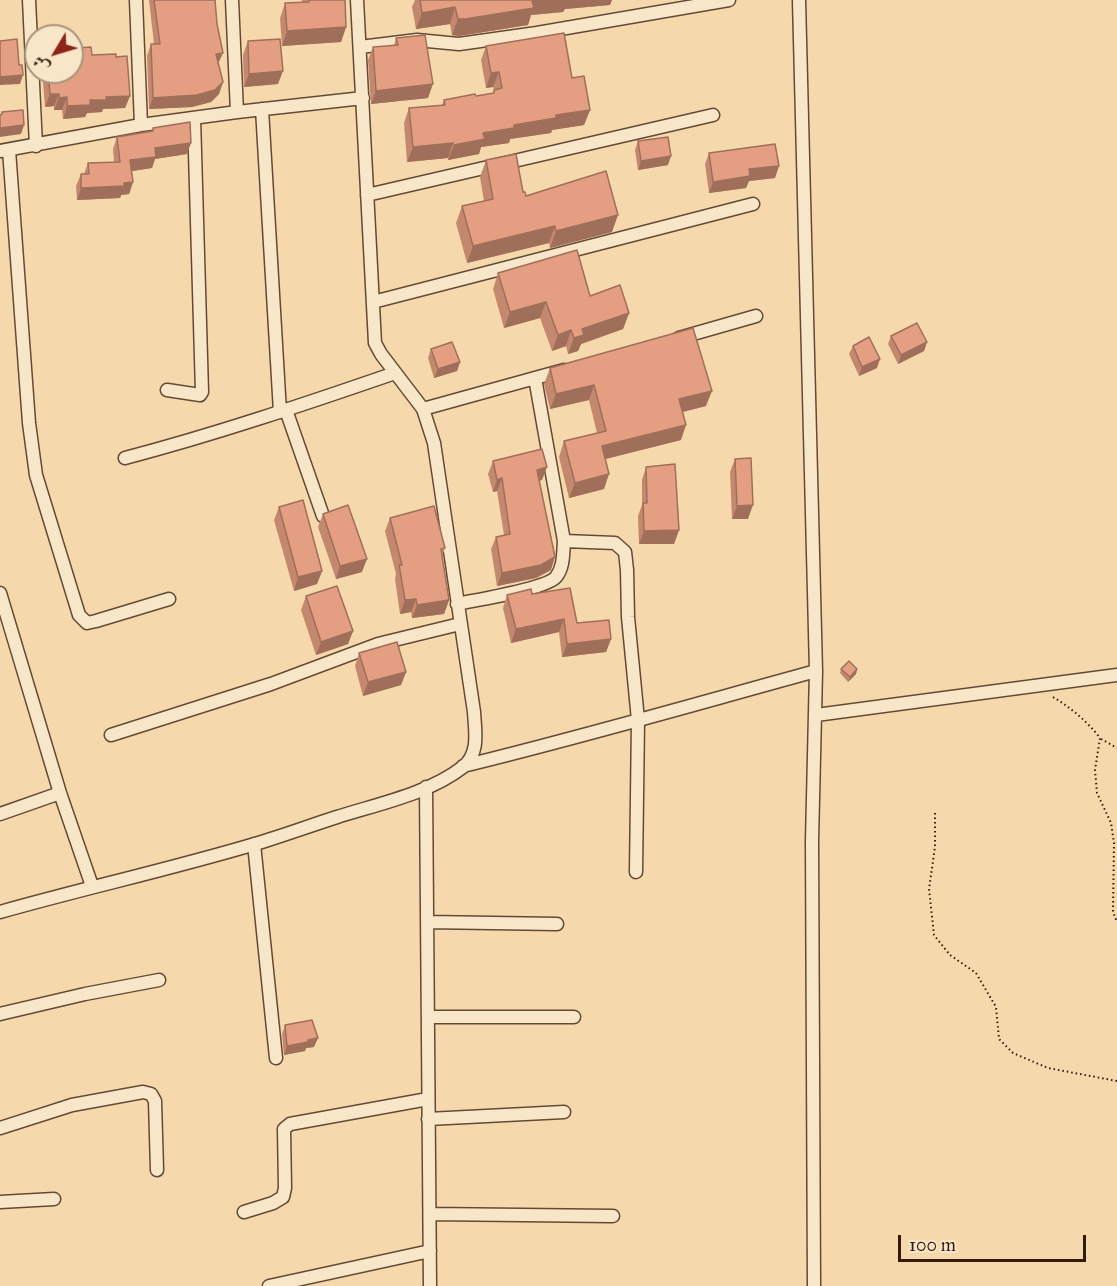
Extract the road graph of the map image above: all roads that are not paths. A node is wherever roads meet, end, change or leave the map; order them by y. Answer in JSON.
{"nodes":[{"id":1,"x":29,"y":0,"type":"edge"},
{"id":2,"x":136,"y":0,"type":"edge"},
{"id":3,"x":232,"y":0,"type":"edge"},
{"id":4,"x":357,"y":0,"type":"edge"},
{"id":5,"x":729,"y":0,"type":"edge"},
{"id":6,"x":799,"y":0,"type":"edge"},
{"id":7,"x":360,"y":47,"type":"junction"},
{"id":8,"x":363,"y":98,"type":"junction"},
{"id":9,"x":262,"y":109,"type":"junction"},
{"id":10,"x":237,"y":112,"type":"junction"},
{"id":11,"x":713,"y":115,"type":"dead end"},
{"id":12,"x":194,"y":118,"type":"junction"},
{"id":13,"x":141,"y":125,"type":"junction"},
{"id":14,"x":36,"y":146,"type":"junction"},
{"id":15,"x":4,"y":151,"type":"edge"},
{"id":16,"x":367,"y":195,"type":"junction"},
{"id":17,"x":753,"y":204,"type":"dead end"},
{"id":18,"x":373,"y":302,"type":"junction"},
{"id":19,"x":756,"y":316,"type":"dead end"},
{"id":20,"x":668,"y":341,"type":"edge"},
{"id":21,"x":580,"y":366,"type":"edge"},
{"id":22,"x":395,"y":373,"type":"junction"},
{"id":23,"x":535,"y":378,"type":"junction"},
{"id":24,"x":167,"y":390,"type":"dead end"},
{"id":25,"x":423,"y":409,"type":"junction"},
{"id":26,"x":283,"y":411,"type":"junction"},
{"id":27,"x":125,"y":458,"type":"dead end"},
{"id":28,"x":323,"y":516,"type":"edge"},
{"id":29,"x":564,"y":541,"type":"junction"},
{"id":30,"x":169,"y":598,"type":"dead end"},
{"id":31,"x":1,"y":599,"type":"edge"},
{"id":32,"x":457,"y":604,"type":"junction"},
{"id":33,"x":460,"y":624,"type":"junction"},
{"id":34,"x":816,"y":670,"type":"junction"},
{"id":35,"x":1117,"y":675,"type":"edge"},
{"id":36,"x":816,"y":715,"type":"junction"},
{"id":37,"x":638,"y":720,"type":"junction"},
{"id":38,"x":111,"y":735,"type":"dead end"},
{"id":39,"x":464,"y":766,"type":"junction"},
{"id":40,"x":426,"y":787,"type":"junction"},
{"id":41,"x":60,"y":793,"type":"junction"},
{"id":42,"x":0,"y":814,"type":"edge"},
{"id":43,"x":254,"y":844,"type":"junction"},
{"id":44,"x":636,"y":873,"type":"dead end"},
{"id":45,"x":92,"y":886,"type":"junction"},
{"id":46,"x":0,"y":912,"type":"edge"},
{"id":47,"x":427,"y":922,"type":"junction"},
{"id":48,"x":557,"y":924,"type":"dead end"},
{"id":49,"x":159,"y":980,"type":"dead end"},
{"id":50,"x":0,"y":1014,"type":"edge"},
{"id":51,"x":428,"y":1017,"type":"junction"},
{"id":52,"x":574,"y":1017,"type":"dead end"},
{"id":53,"x":276,"y":1058,"type":"dead end"},
{"id":54,"x":428,"y":1099,"type":"junction"},
{"id":55,"x":564,"y":1112,"type":"dead end"},
{"id":56,"x":428,"y":1119,"type":"junction"},
{"id":57,"x":0,"y":1128,"type":"edge"},
{"id":58,"x":157,"y":1170,"type":"dead end"},
{"id":59,"x":54,"y":1199,"type":"dead end"},
{"id":60,"x":0,"y":1202,"type":"edge"},
{"id":61,"x":244,"y":1212,"type":"dead end"},
{"id":62,"x":430,"y":1214,"type":"junction"},
{"id":63,"x":613,"y":1216,"type":"dead end"},
{"id":64,"x":430,"y":1251,"type":"junction"},
{"id":65,"x":269,"y":1286,"type":"edge"},
{"id":66,"x":430,"y":1286,"type":"edge"},
{"id":67,"x":814,"y":1286,"type":"edge"}],
"edges":[{"from":1,"to":14,"type":"street"},
{"from":2,"to":13,"type":"street"},
{"from":3,"to":10,"type":"street"},
{"from":4,"to":7,"type":"street"},
{"from":5,"to":7,"type":"street"},
{"from":6,"to":34,"type":"street"},
{"from":7,"to":8,"type":"street"},
{"from":8,"to":9,"type":"street"},
{"from":8,"to":16,"type":"street"},
{"from":9,"to":10,"type":"street"},
{"from":9,"to":26,"type":"street"},
{"from":10,"to":12,"type":"street"},
{"from":11,"to":16,"type":"street"},
{"from":12,"to":13,"type":"street"},
{"from":12,"to":24,"type":"street"},
{"from":13,"to":14,"type":"street"},
{"from":14,"to":15,"type":"street"},
{"from":15,"to":30,"type":"street"},
{"from":16,"to":18,"type":"street"},
{"from":17,"to":18,"type":"street"},
{"from":18,"to":22,"type":"street"},
{"from":19,"to":20,"type":"street"},
{"from":21,"to":23,"type":"street"},
{"from":22,"to":25,"type":"street"},
{"from":22,"to":26,"type":"street"},
{"from":23,"to":25,"type":"street"},
{"from":23,"to":29,"type":"street"},
{"from":25,"to":32,"type":"street"},
{"from":26,"to":27,"type":"street"},
{"from":26,"to":28,"type":"street"},
{"from":29,"to":32,"type":"street"},
{"from":29,"to":37,"type":"street"},
{"from":31,"to":41,"type":"street"},
{"from":32,"to":33,"type":"street"},
{"from":33,"to":38,"type":"street"},
{"from":33,"to":39,"type":"street"},
{"from":34,"to":36,"type":"street"},
{"from":34,"to":37,"type":"street"},
{"from":35,"to":36,"type":"street"},
{"from":36,"to":67,"type":"street"},
{"from":37,"to":39,"type":"street"},
{"from":37,"to":44,"type":"street"},
{"from":39,"to":40,"type":"street"},
{"from":40,"to":43,"type":"street"},
{"from":40,"to":47,"type":"street"},
{"from":41,"to":42,"type":"street"},
{"from":41,"to":45,"type":"street"},
{"from":43,"to":45,"type":"street"},
{"from":43,"to":53,"type":"street"},
{"from":45,"to":46,"type":"street"},
{"from":47,"to":48,"type":"street"},
{"from":47,"to":51,"type":"street"},
{"from":49,"to":50,"type":"street"},
{"from":51,"to":52,"type":"street"},
{"from":51,"to":54,"type":"street"},
{"from":54,"to":56,"type":"street"},
{"from":54,"to":61,"type":"street"},
{"from":55,"to":56,"type":"street"},
{"from":56,"to":62,"type":"street"},
{"from":57,"to":58,"type":"street"},
{"from":59,"to":60,"type":"street"},
{"from":62,"to":63,"type":"street"},
{"from":62,"to":64,"type":"street"},
{"from":64,"to":65,"type":"street"},
{"from":64,"to":66,"type":"street"}]}
